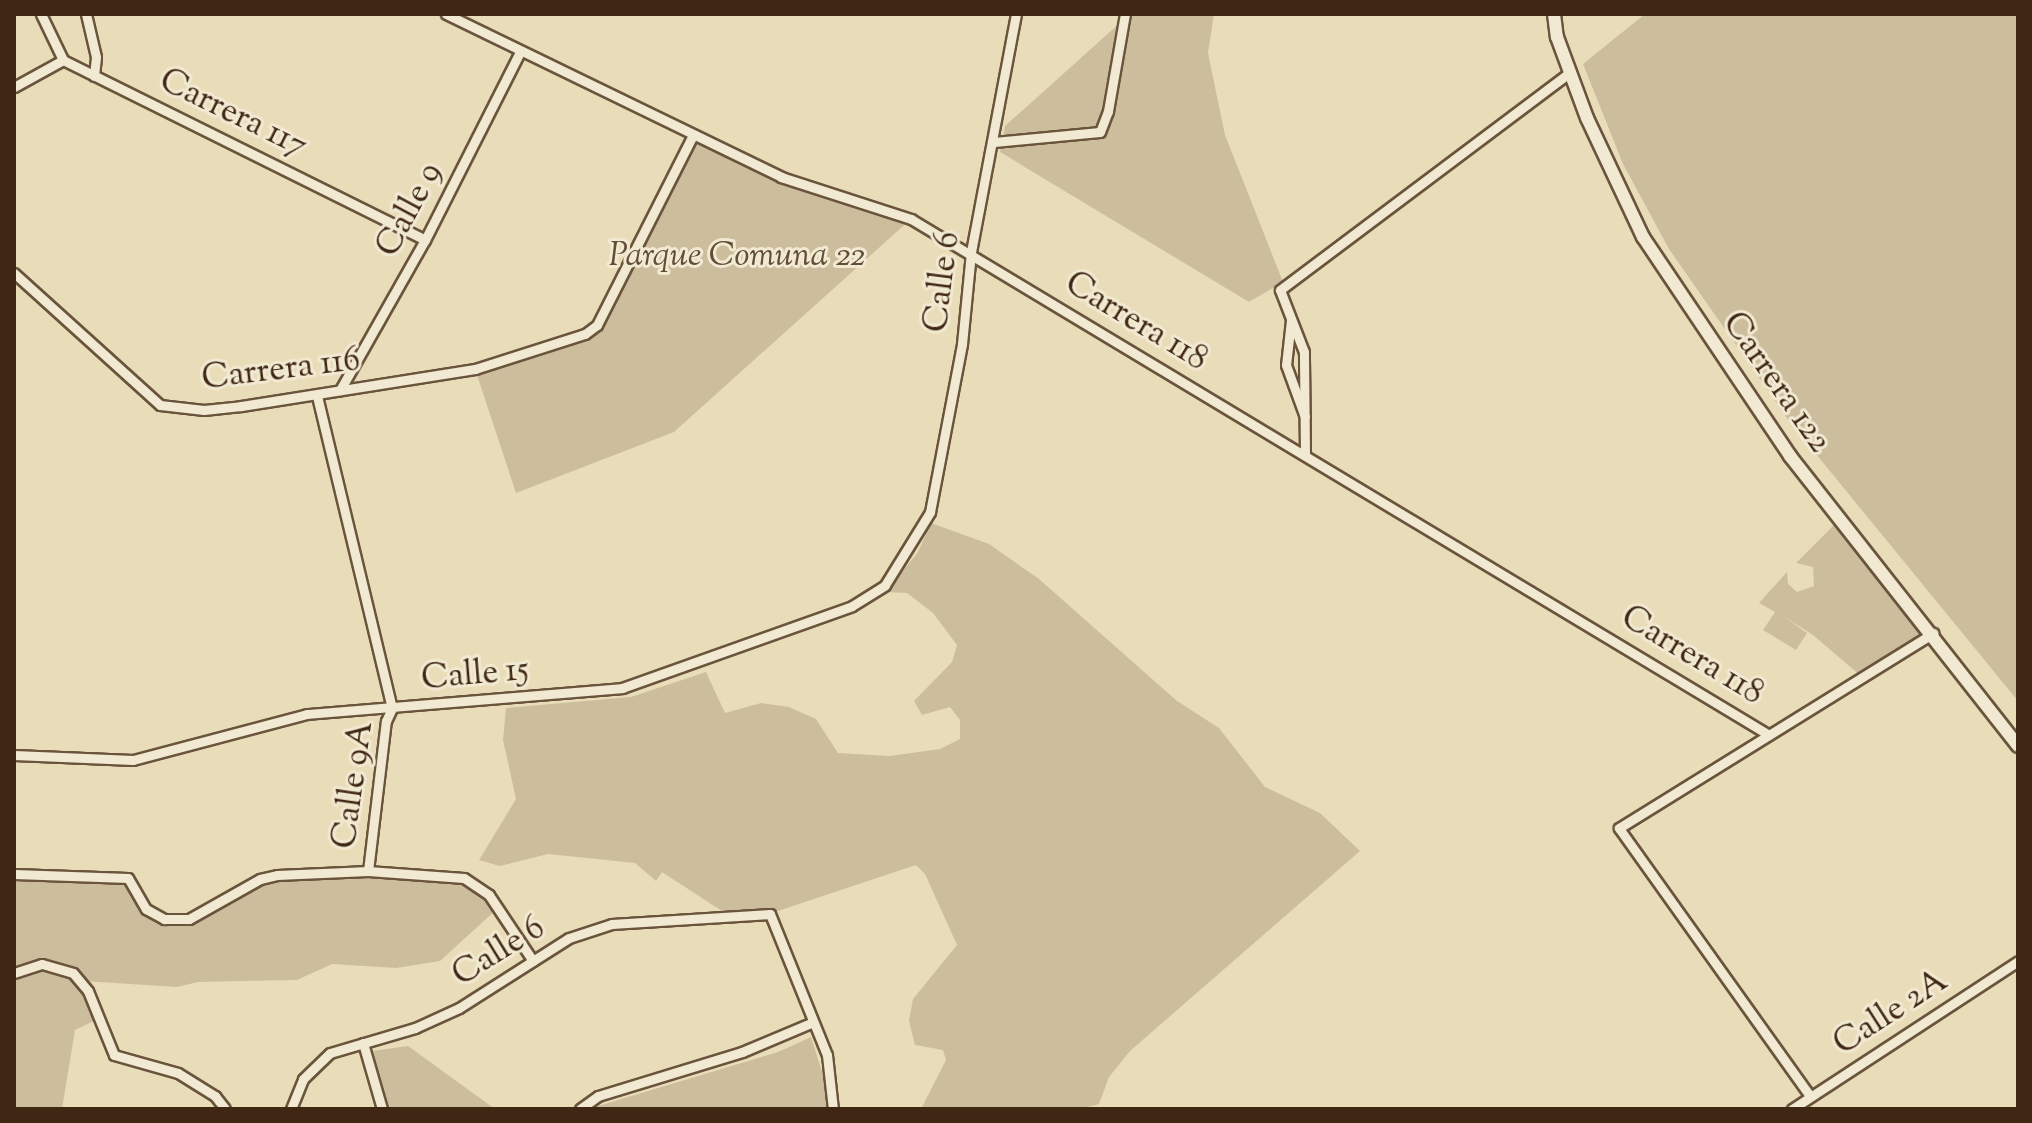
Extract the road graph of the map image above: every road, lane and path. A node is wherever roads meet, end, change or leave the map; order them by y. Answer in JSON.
{"nodes":[{"id":1,"x":41,"y":14,"type":"edge"},
{"id":2,"x":86,"y":14,"type":"edge"},
{"id":3,"x":446,"y":14,"type":"edge"},
{"id":4,"x":1016,"y":14,"type":"edge"},
{"id":5,"x":1125,"y":14,"type":"edge"},
{"id":6,"x":1554,"y":14,"type":"edge"},
{"id":7,"x":520,"y":52,"type":"junction"},
{"id":8,"x":63,"y":60,"type":"junction"},
{"id":9,"x":1570,"y":72,"type":"junction"},
{"id":10,"x":94,"y":76,"type":"junction"},
{"id":11,"x":14,"y":87,"type":"edge"},
{"id":12,"x":693,"y":135,"type":"junction"},
{"id":13,"x":994,"y":142,"type":"junction"},
{"id":14,"x":425,"y":240,"type":"junction"},
{"id":15,"x":971,"y":252,"type":"junction"},
{"id":16,"x":14,"y":273,"type":"edge"},
{"id":17,"x":1292,"y":316,"type":"junction"},
{"id":18,"x":340,"y":390,"type":"junction"},
{"id":19,"x":317,"y":396,"type":"junction"},
{"id":20,"x":1307,"y":424,"type":"junction"},
{"id":21,"x":1305,"y":454,"type":"junction"},
{"id":22,"x":910,"y":552,"type":"joint"},
{"id":23,"x":1934,"y":633,"type":"junction"},
{"id":24,"x":392,"y":708,"type":"junction"},
{"id":25,"x":1769,"y":735,"type":"junction"},
{"id":26,"x":2018,"y":746,"type":"edge"},
{"id":27,"x":14,"y":755,"type":"edge"},
{"id":28,"x":368,"y":871,"type":"junction"},
{"id":29,"x":14,"y":874,"type":"edge"},
{"id":30,"x":533,"y":961,"type":"junction"},
{"id":31,"x":2018,"y":961,"type":"edge"},
{"id":32,"x":14,"y":973,"type":"edge"},
{"id":33,"x":813,"y":1022,"type":"junction"},
{"id":34,"x":363,"y":1043,"type":"junction"},
{"id":35,"x":1810,"y":1096,"type":"junction"},
{"id":36,"x":225,"y":1109,"type":"edge"},
{"id":37,"x":291,"y":1109,"type":"edge"},
{"id":38,"x":382,"y":1109,"type":"edge"},
{"id":39,"x":580,"y":1109,"type":"edge"},
{"id":40,"x":833,"y":1109,"type":"edge"},
{"id":41,"x":1792,"y":1109,"type":"edge"}],
"edges":[{"from":1,"to":8,"type":"street"},
{"from":2,"to":10,"type":"street"},
{"from":3,"to":7,"type":"street","name":"Carrera 118"},
{"from":4,"to":13,"type":"street","name":"Calle 6"},
{"from":5,"to":13,"type":"street"},
{"from":6,"to":9,"type":"street","name":"Carrera 122"},
{"from":7,"to":12,"type":"street","name":"Carrera 118"},
{"from":7,"to":14,"type":"street","name":"Calle 9"},
{"from":8,"to":10,"type":"street","name":"Carrera 117"},
{"from":8,"to":11,"type":"street"},
{"from":9,"to":17,"type":"street"},
{"from":9,"to":23,"type":"street","name":"Carrera 122"},
{"from":10,"to":14,"type":"street","name":"Carrera 117"},
{"from":12,"to":15,"type":"street","name":"Carrera 118"},
{"from":12,"to":18,"type":"street","name":"Carrera 116"},
{"from":13,"to":15,"type":"street","name":"Calle 6"},
{"from":14,"to":18,"type":"street","name":"Calle 9"},
{"from":15,"to":21,"type":"street","name":"Carrera 118"},
{"from":15,"to":22,"type":"street","name":"Calle 6"},
{"from":16,"to":19,"type":"street","name":"Carrera 116"},
{"from":17,"to":20,"type":"street"},
{"from":17,"to":20,"type":"street"},
{"from":18,"to":19,"type":"street","name":"Carrera 116"},
{"from":19,"to":24,"type":"street"},
{"from":20,"to":21,"type":"street"},
{"from":21,"to":25,"type":"street","name":"Carrera 118"},
{"from":22,"to":24,"type":"street","name":"Calle 15"},
{"from":23,"to":25,"type":"street"},
{"from":23,"to":26,"type":"street","name":"Carrera 122"},
{"from":24,"to":27,"type":"street","name":"Calle 15"},
{"from":24,"to":28,"type":"street","name":"Calle 9A"},
{"from":25,"to":35,"type":"street"},
{"from":28,"to":29,"type":"street"},
{"from":28,"to":30,"type":"street"},
{"from":30,"to":33,"type":"street","name":"Calle 6"},
{"from":30,"to":34,"type":"street","name":"Calle 6"},
{"from":31,"to":35,"type":"street","name":"Calle 2A"},
{"from":32,"to":36,"type":"street"},
{"from":33,"to":39,"type":"street"},
{"from":33,"to":40,"type":"street"},
{"from":34,"to":37,"type":"street","name":"Calle 6"},
{"from":34,"to":38,"type":"street"},
{"from":35,"to":41,"type":"street","name":"Calle 2A"}]}
